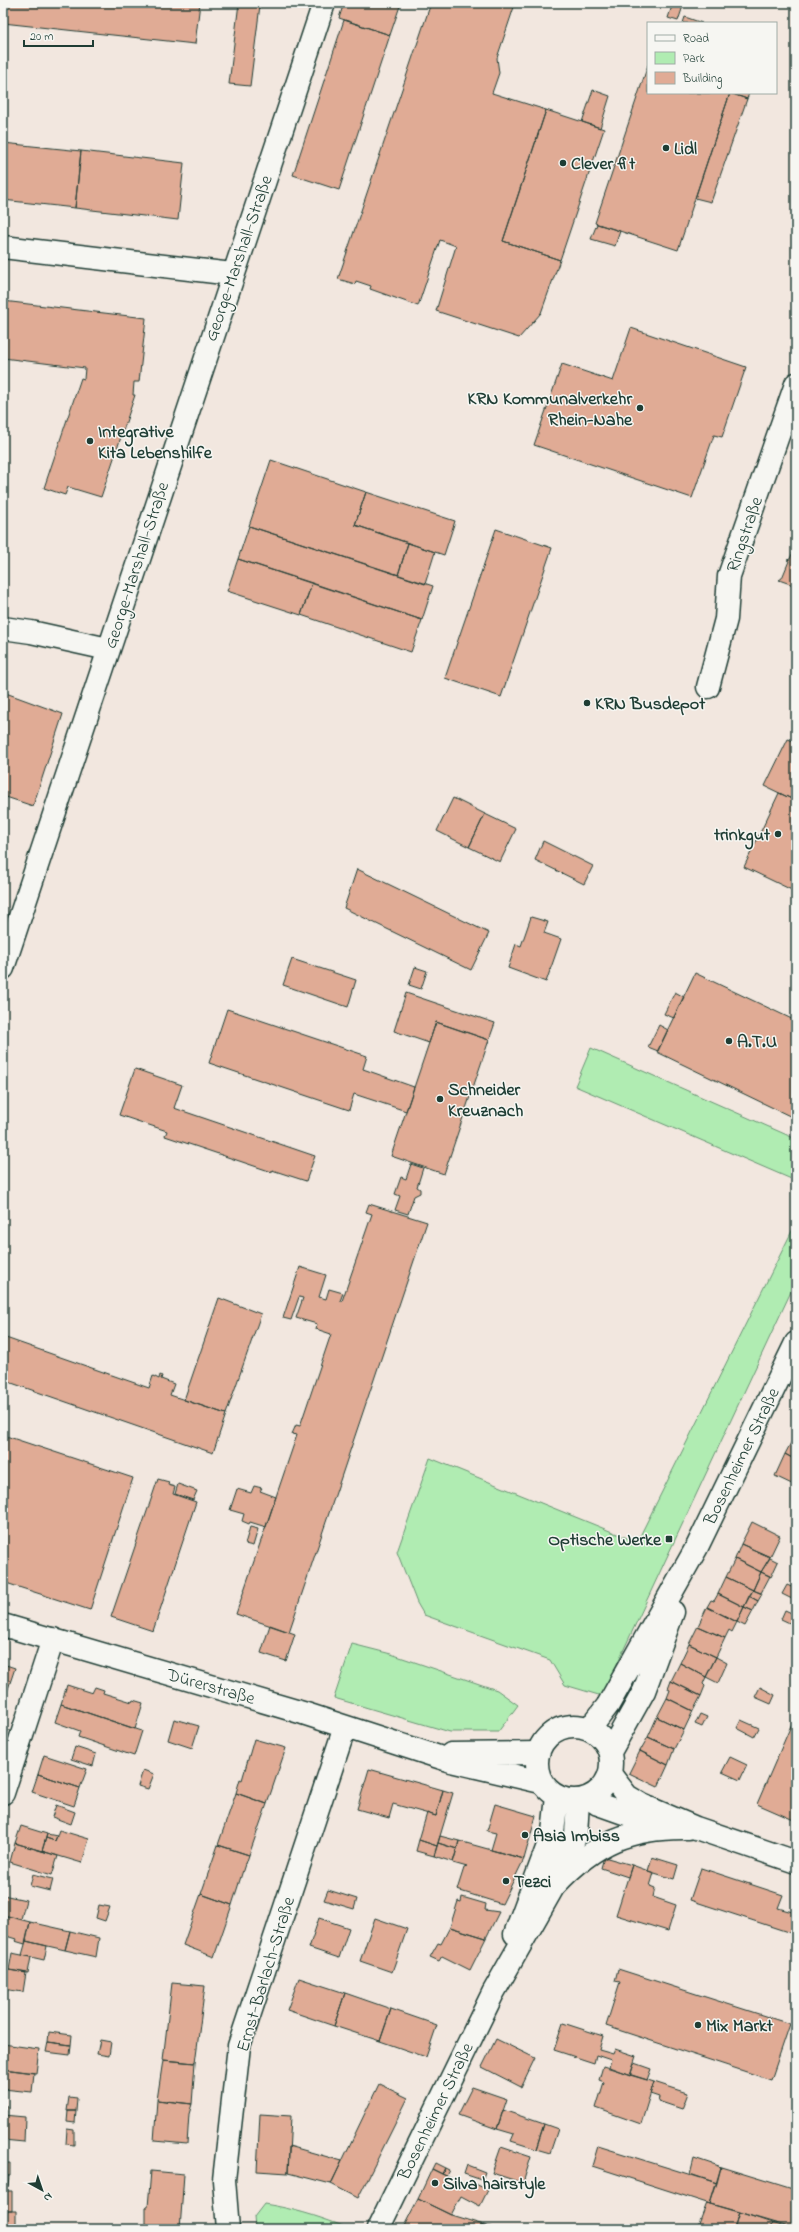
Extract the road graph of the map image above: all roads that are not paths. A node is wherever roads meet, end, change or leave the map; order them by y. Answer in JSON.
{"nodes":[{"id":1,"x":324,"y":3,"type":"edge"},
{"id":2,"x":3,"y":247,"type":"edge"},
{"id":3,"x":232,"y":274,"type":"junction"},
{"id":4,"x":796,"y":384,"type":"edge"},
{"id":5,"x":3,"y":628,"type":"edge"},
{"id":6,"x":108,"y":649,"type":"junction"},
{"id":7,"x":708,"y":688,"type":"dead end"},
{"id":8,"x":3,"y":968,"type":"edge"},
{"id":9,"x":796,"y":1344,"type":"edge"},
{"id":10,"x":696,"y":1547,"type":"junction"},
{"id":11,"x":3,"y":1625,"type":"edge"},
{"id":12,"x":53,"y":1639,"type":"junction"},
{"id":13,"x":345,"y":1727,"type":"junction"},
{"id":14,"x":587,"y":1728,"type":"junction"},
{"id":15,"x":418,"y":1750,"type":"junction"},
{"id":16,"x":610,"y":1752,"type":"junction"},
{"id":17,"x":538,"y":1753,"type":"junction"},
{"id":18,"x":610,"y":1774,"type":"junction"},
{"id":19,"x":549,"y":1790,"type":"junction"},
{"id":20,"x":3,"y":1793,"type":"edge"},
{"id":21,"x":583,"y":1799,"type":"junction"},
{"id":22,"x":664,"y":1828,"type":"junction"},
{"id":23,"x":696,"y":1828,"type":"junction"},
{"id":24,"x":796,"y":1862,"type":"edge"},
{"id":25,"x":552,"y":1889,"type":"junction"},
{"id":26,"x":493,"y":1993,"type":"junction"},
{"id":27,"x":228,"y":2229,"type":"edge"},
{"id":28,"x":378,"y":2229,"type":"edge"}],
"edges":[{"from":1,"to":3,"type":"street","name":"George-Marshall-Straße"},
{"from":2,"to":3,"type":"street"},
{"from":3,"to":6,"type":"street","name":"George-Marshall-Straße"},
{"from":4,"to":7,"type":"street","name":"Ringstraße"},
{"from":5,"to":6,"type":"street"},
{"from":6,"to":8,"type":"street","name":"George-Marshall-Straße"},
{"from":9,"to":10,"type":"street","name":"Bosenheimer Straße"},
{"from":10,"to":14,"type":"street","name":"Bosenheimer Straße"},
{"from":10,"to":16,"type":"street","name":"Bosenheimer Straße"},
{"from":11,"to":12,"type":"street","name":"Dürerstraße"},
{"from":12,"to":13,"type":"street","name":"Dürerstraße"},
{"from":12,"to":20,"type":"street"},
{"from":13,"to":15,"type":"street","name":"Dürerstraße"},
{"from":13,"to":27,"type":"street","name":"Ernst-Barlach-Straße"},
{"from":14,"to":16,"type":"street"},
{"from":14,"to":17,"type":"street"},
{"from":15,"to":17,"type":"street","name":"Dürerstraße"},
{"from":15,"to":19,"type":"street","name":"Dürerstraße"},
{"from":16,"to":18,"type":"street"},
{"from":17,"to":19,"type":"street"},
{"from":18,"to":21,"type":"street"},
{"from":18,"to":23,"type":"street"},
{"from":19,"to":21,"type":"street"},
{"from":19,"to":26,"type":"street","name":"Bosenheimer Straße"},
{"from":21,"to":22,"type":"street"},
{"from":21,"to":25,"type":"street","name":"Bosenheimer Straße"},
{"from":22,"to":23,"type":"street"},
{"from":22,"to":25,"type":"street"},
{"from":23,"to":24,"type":"street"},
{"from":25,"to":26,"type":"street","name":"Bosenheimer Straße"},
{"from":26,"to":28,"type":"street","name":"Bosenheimer Straße"}]}
